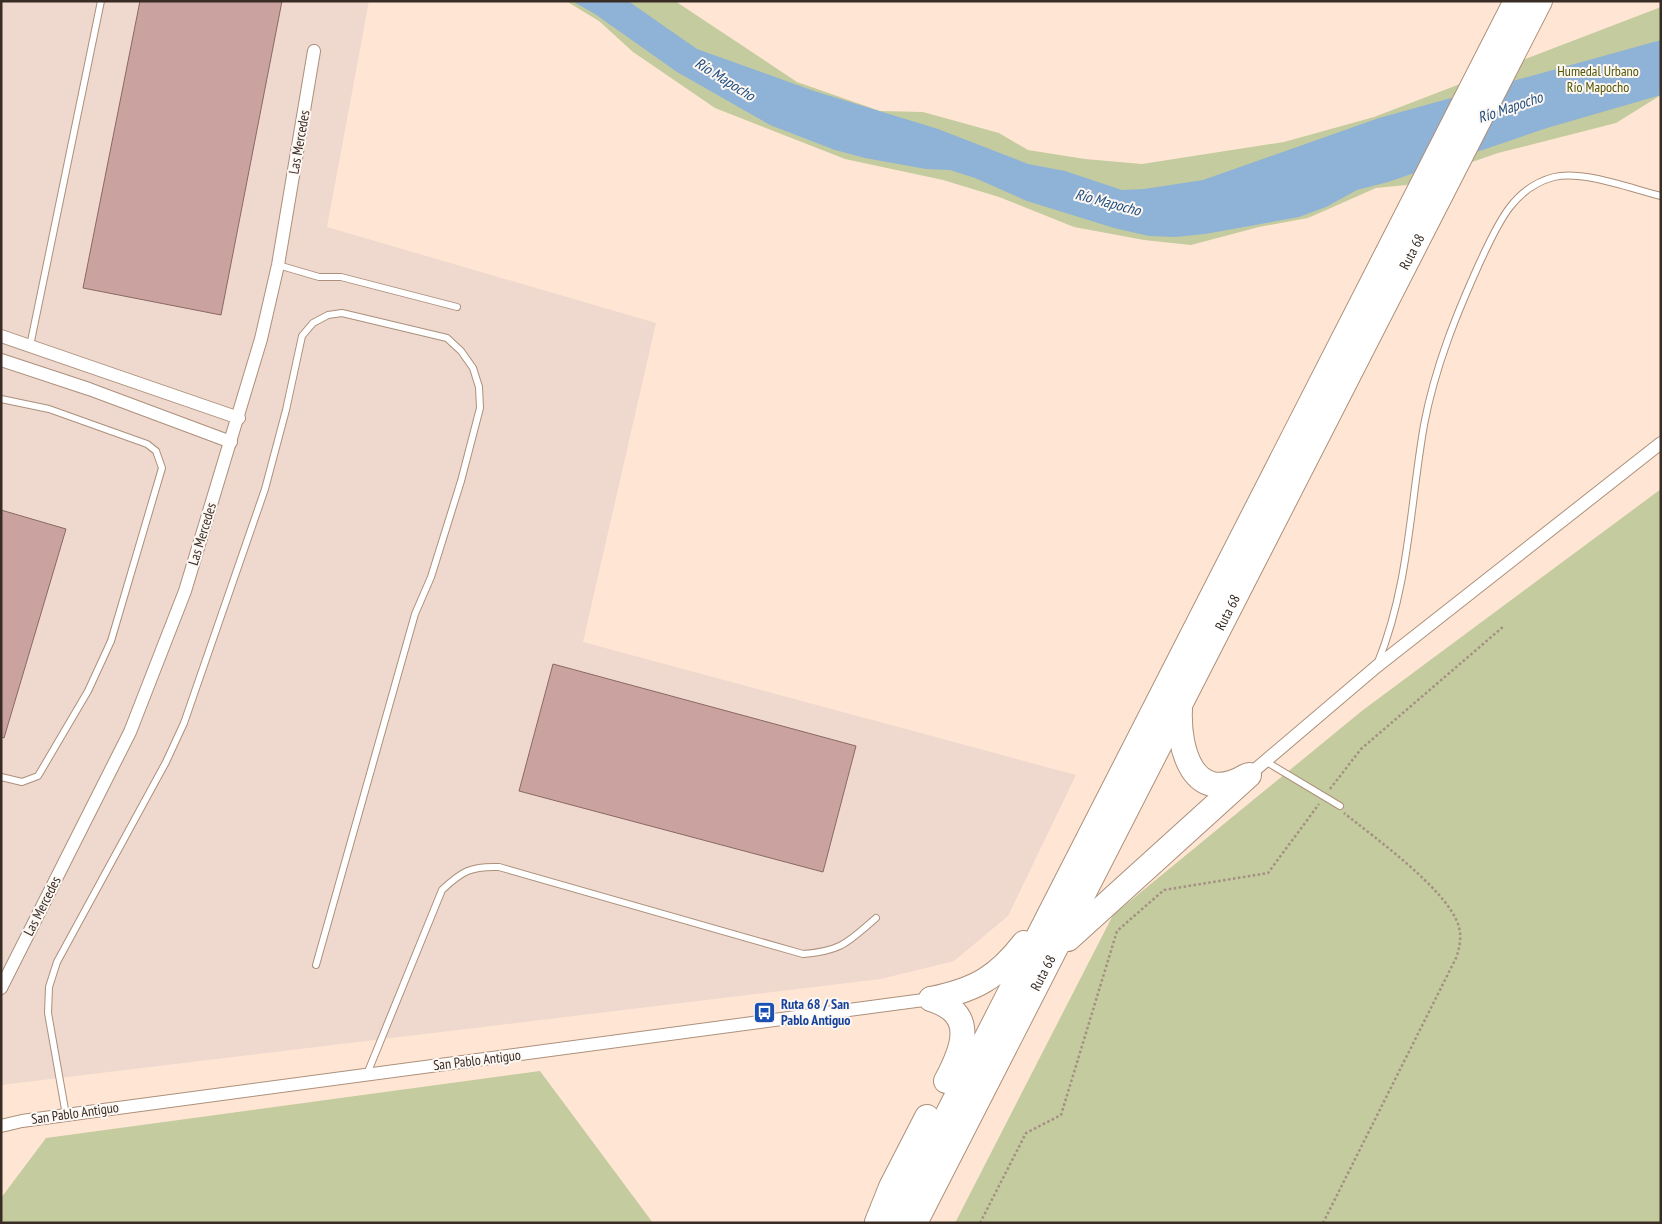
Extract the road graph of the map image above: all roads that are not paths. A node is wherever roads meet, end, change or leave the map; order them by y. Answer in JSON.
{"nodes":[{"id":1,"x":101,"y":1,"type":"edge"},
{"id":2,"x":1516,"y":1,"type":"edge"},
{"id":3,"x":1540,"y":1,"type":"edge"},
{"id":4,"x":314,"y":51,"type":"dead end"},
{"id":5,"x":1661,"y":196,"type":"edge"},
{"id":6,"x":278,"y":264,"type":"junction"},
{"id":7,"x":457,"y":306,"type":"dead end"},
{"id":8,"x":1,"y":336,"type":"edge"},
{"id":9,"x":30,"y":346,"type":"junction"},
{"id":10,"x":1,"y":360,"type":"edge"},
{"id":11,"x":22,"y":366,"type":"junction"},
{"id":12,"x":1,"y":399,"type":"edge"},
{"id":13,"x":239,"y":418,"type":"junction"},
{"id":14,"x":231,"y":442,"type":"junction"},
{"id":15,"x":1661,"y":443,"type":"edge"},
{"id":16,"x":1376,"y":667,"type":"junction"},
{"id":17,"x":1180,"y":707,"type":"junction"},
{"id":18,"x":1257,"y":768,"type":"junction"},
{"id":19,"x":1,"y":777,"type":"edge"},
{"id":20,"x":1340,"y":806,"type":"dead end"},
{"id":21,"x":1053,"y":906,"type":"junction"},
{"id":22,"x":876,"y":918,"type":"dead end"},
{"id":23,"x":1057,"y":948,"type":"junction"},
{"id":24,"x":316,"y":965,"type":"dead end"},
{"id":25,"x":1,"y":988,"type":"edge"},
{"id":26,"x":931,"y":999,"type":"junction"},
{"id":27,"x":367,"y":1074,"type":"junction"},
{"id":28,"x":66,"y":1114,"type":"junction"},
{"id":29,"x":1,"y":1118,"type":"edge"},
{"id":30,"x":22,"y":1121,"type":"junction"},
{"id":31,"x":1,"y":1126,"type":"edge"},
{"id":32,"x":877,"y":1223,"type":"edge"},
{"id":33,"x":892,"y":1223,"type":"edge"},
{"id":34,"x":915,"y":1223,"type":"edge"}],
"edges":[{"from":1,"to":9,"type":"lane"},
{"from":2,"to":21,"type":"highway","name":"Ruta 68"},
{"from":3,"to":17,"type":"highway","name":"Ruta 68"},
{"from":4,"to":6,"type":"street","name":"Las Mercedes"},
{"from":5,"to":16,"type":"lane"},
{"from":6,"to":7,"type":"lane"},
{"from":6,"to":13,"type":"street","name":"Las Mercedes"},
{"from":8,"to":9,"type":"street"},
{"from":9,"to":11,"type":"street"},
{"from":9,"to":13,"type":"street"},
{"from":10,"to":11,"type":"street"},
{"from":11,"to":14,"type":"street"},
{"from":12,"to":19,"type":"lane"},
{"from":13,"to":14,"type":"street","name":"Las Mercedes"},
{"from":14,"to":25,"type":"street","name":"Las Mercedes"},
{"from":15,"to":16,"type":"street"},
{"from":16,"to":18,"type":"street"},
{"from":17,"to":18,"type":"highway"},
{"from":17,"to":23,"type":"highway","name":"Ruta 68"},
{"from":18,"to":20,"type":"lane"},
{"from":18,"to":23,"type":"highway"},
{"from":21,"to":26,"type":"highway"},
{"from":21,"to":33,"type":"highway","name":"Ruta 68"},
{"from":22,"to":27,"type":"lane"},
{"from":23,"to":34,"type":"highway","name":"Ruta 68"},
{"from":24,"to":28,"type":"lane"},
{"from":26,"to":27,"type":"street","name":"San Pablo Antiguo"},
{"from":26,"to":32,"type":"highway"},
{"from":27,"to":28,"type":"street","name":"San Pablo Antiguo"},
{"from":28,"to":30,"type":"street","name":"San Pablo Antiguo"},
{"from":29,"to":30,"type":"street","name":"San Pablo Antiguo"},
{"from":30,"to":31,"type":"street","name":"San Pablo Antiguo"}]}
